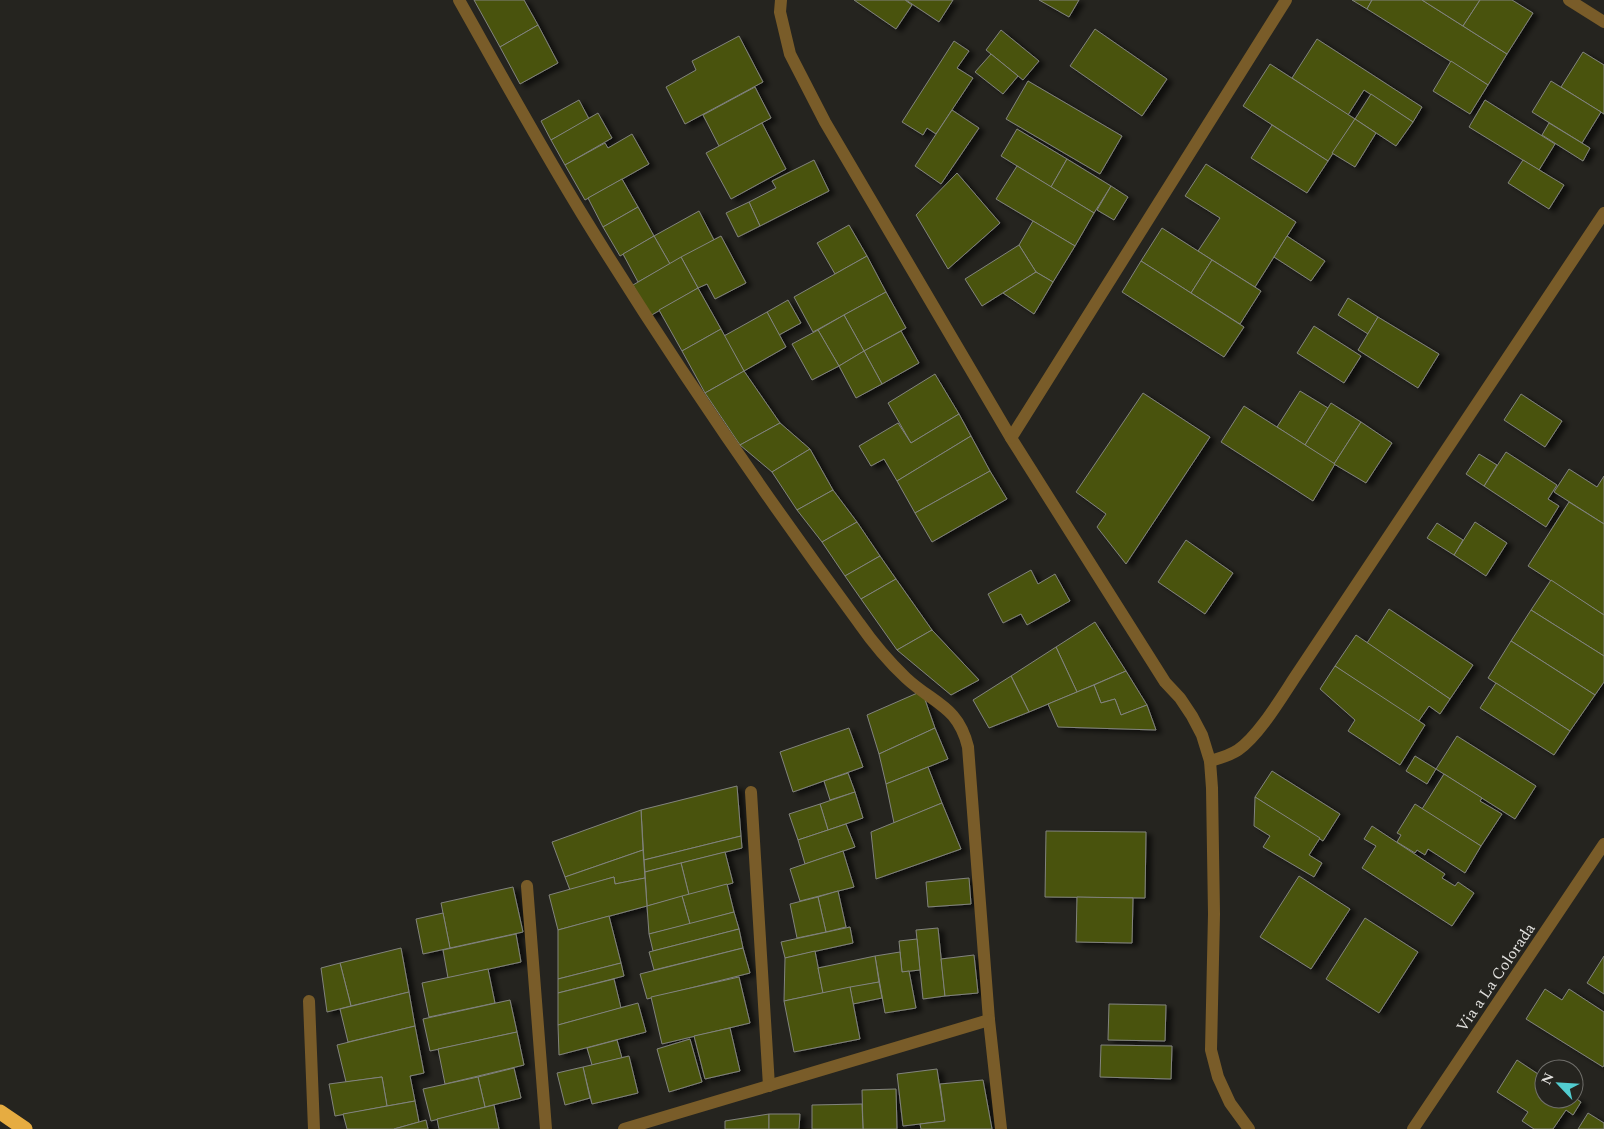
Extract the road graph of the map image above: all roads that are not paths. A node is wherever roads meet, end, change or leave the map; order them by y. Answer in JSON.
{"nodes":[{"id":1,"x":459,"y":0,"type":"edge"},
{"id":2,"x":781,"y":0,"type":"edge"},
{"id":3,"x":1286,"y":0,"type":"edge"},
{"id":4,"x":1569,"y":0,"type":"edge"},
{"id":5,"x":1604,"y":22,"type":"edge"},
{"id":6,"x":1604,"y":213,"type":"edge"},
{"id":7,"x":1011,"y":438,"type":"junction"},
{"id":8,"x":1210,"y":761,"type":"junction"},
{"id":9,"x":751,"y":792,"type":"dead end"},
{"id":10,"x":1604,"y":844,"type":"edge"},
{"id":11,"x":527,"y":886,"type":"dead end"},
{"id":12,"x":309,"y":1001,"type":"dead end"},
{"id":13,"x":989,"y":1020,"type":"junction"},
{"id":14,"x":769,"y":1086,"type":"junction"},
{"id":15,"x":0,"y":1112,"type":"edge"},
{"id":16,"x":25,"y":1129,"type":"edge"},
{"id":17,"x":314,"y":1129,"type":"edge"},
{"id":18,"x":546,"y":1129,"type":"edge"},
{"id":19,"x":624,"y":1129,"type":"edge"},
{"id":20,"x":1001,"y":1129,"type":"edge"},
{"id":21,"x":1249,"y":1129,"type":"edge"},
{"id":22,"x":1413,"y":1129,"type":"edge"}],
"edges":[{"from":1,"to":13,"type":"street"},
{"from":2,"to":7,"type":"street"},
{"from":3,"to":7,"type":"street"},
{"from":4,"to":5,"type":"street"},
{"from":6,"to":8,"type":"street"},
{"from":7,"to":8,"type":"street"},
{"from":8,"to":21,"type":"street"},
{"from":9,"to":14,"type":"street"},
{"from":10,"to":22,"type":"street","name":"Via a La Colorada"},
{"from":11,"to":18,"type":"street"},
{"from":12,"to":17,"type":"street"},
{"from":13,"to":14,"type":"street"},
{"from":13,"to":20,"type":"street"},
{"from":14,"to":19,"type":"street"},
{"from":15,"to":16,"type":"highway"}]}
